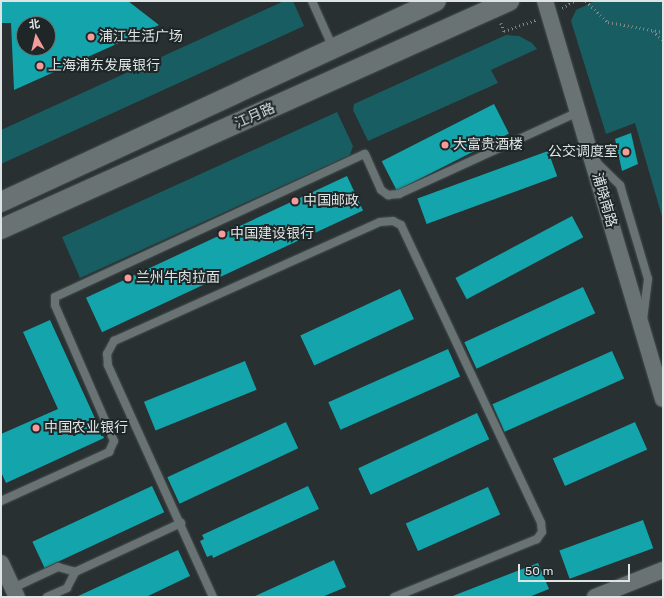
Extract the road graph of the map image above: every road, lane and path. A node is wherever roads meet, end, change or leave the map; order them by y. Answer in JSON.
{"nodes":[{"id":1,"x":312,"y":1,"type":"edge"},
{"id":2,"x":436,"y":1,"type":"edge"},
{"id":3,"x":574,"y":1,"type":"edge"},
{"id":4,"x":586,"y":1,"type":"edge"},
{"id":5,"x":502,"y":4,"type":"edge"},
{"id":6,"x":547,"y":8,"type":"edge"},
{"id":7,"x":653,"y":30,"type":"junction"},
{"id":8,"x":663,"y":32,"type":"edge"},
{"id":9,"x":663,"y":40,"type":"edge"},
{"id":10,"x":333,"y":48,"type":"junction"},
{"id":11,"x":578,"y":112,"type":"junction"},
{"id":12,"x":1,"y":202,"type":"edge"},
{"id":13,"x":1,"y":229,"type":"edge"},
{"id":14,"x":663,"y":399,"type":"edge"},
{"id":15,"x":1,"y":501,"type":"edge"},
{"id":16,"x":181,"y":523,"type":"junction"},
{"id":17,"x":1,"y":563,"type":"edge"},
{"id":18,"x":663,"y":570,"type":"edge"},
{"id":19,"x":75,"y":572,"type":"junction"},
{"id":20,"x":15,"y":592,"type":"edge"},
{"id":21,"x":47,"y":597,"type":"edge"},
{"id":22,"x":214,"y":597,"type":"edge"},
{"id":23,"x":394,"y":597,"type":"edge"},
{"id":24,"x":595,"y":597,"type":"edge"}],
"edges":[{"from":1,"to":10,"type":"lane"},
{"from":2,"to":10,"type":"street","name":"江月路"},
{"from":3,"to":6,"type":"path"},
{"from":4,"to":7,"type":"path"},
{"from":5,"to":6,"type":"path"},
{"from":5,"to":13,"type":"street","name":"江月路"},
{"from":6,"to":11,"type":"street","name":"浦晓南路"},
{"from":7,"to":8,"type":"path"},
{"from":7,"to":9,"type":"path"},
{"from":10,"to":12,"type":"street","name":"江月路"},
{"from":11,"to":14,"type":"street","name":"浦晓南路"},
{"from":11,"to":15,"type":"lane"},
{"from":16,"to":19,"type":"lane"},
{"from":16,"to":22,"type":"lane"},
{"from":16,"to":23,"type":"lane"},
{"from":17,"to":20,"type":"street"},
{"from":18,"to":24,"type":"street"},
{"from":19,"to":20,"type":"lane"},
{"from":19,"to":21,"type":"lane"}]}
